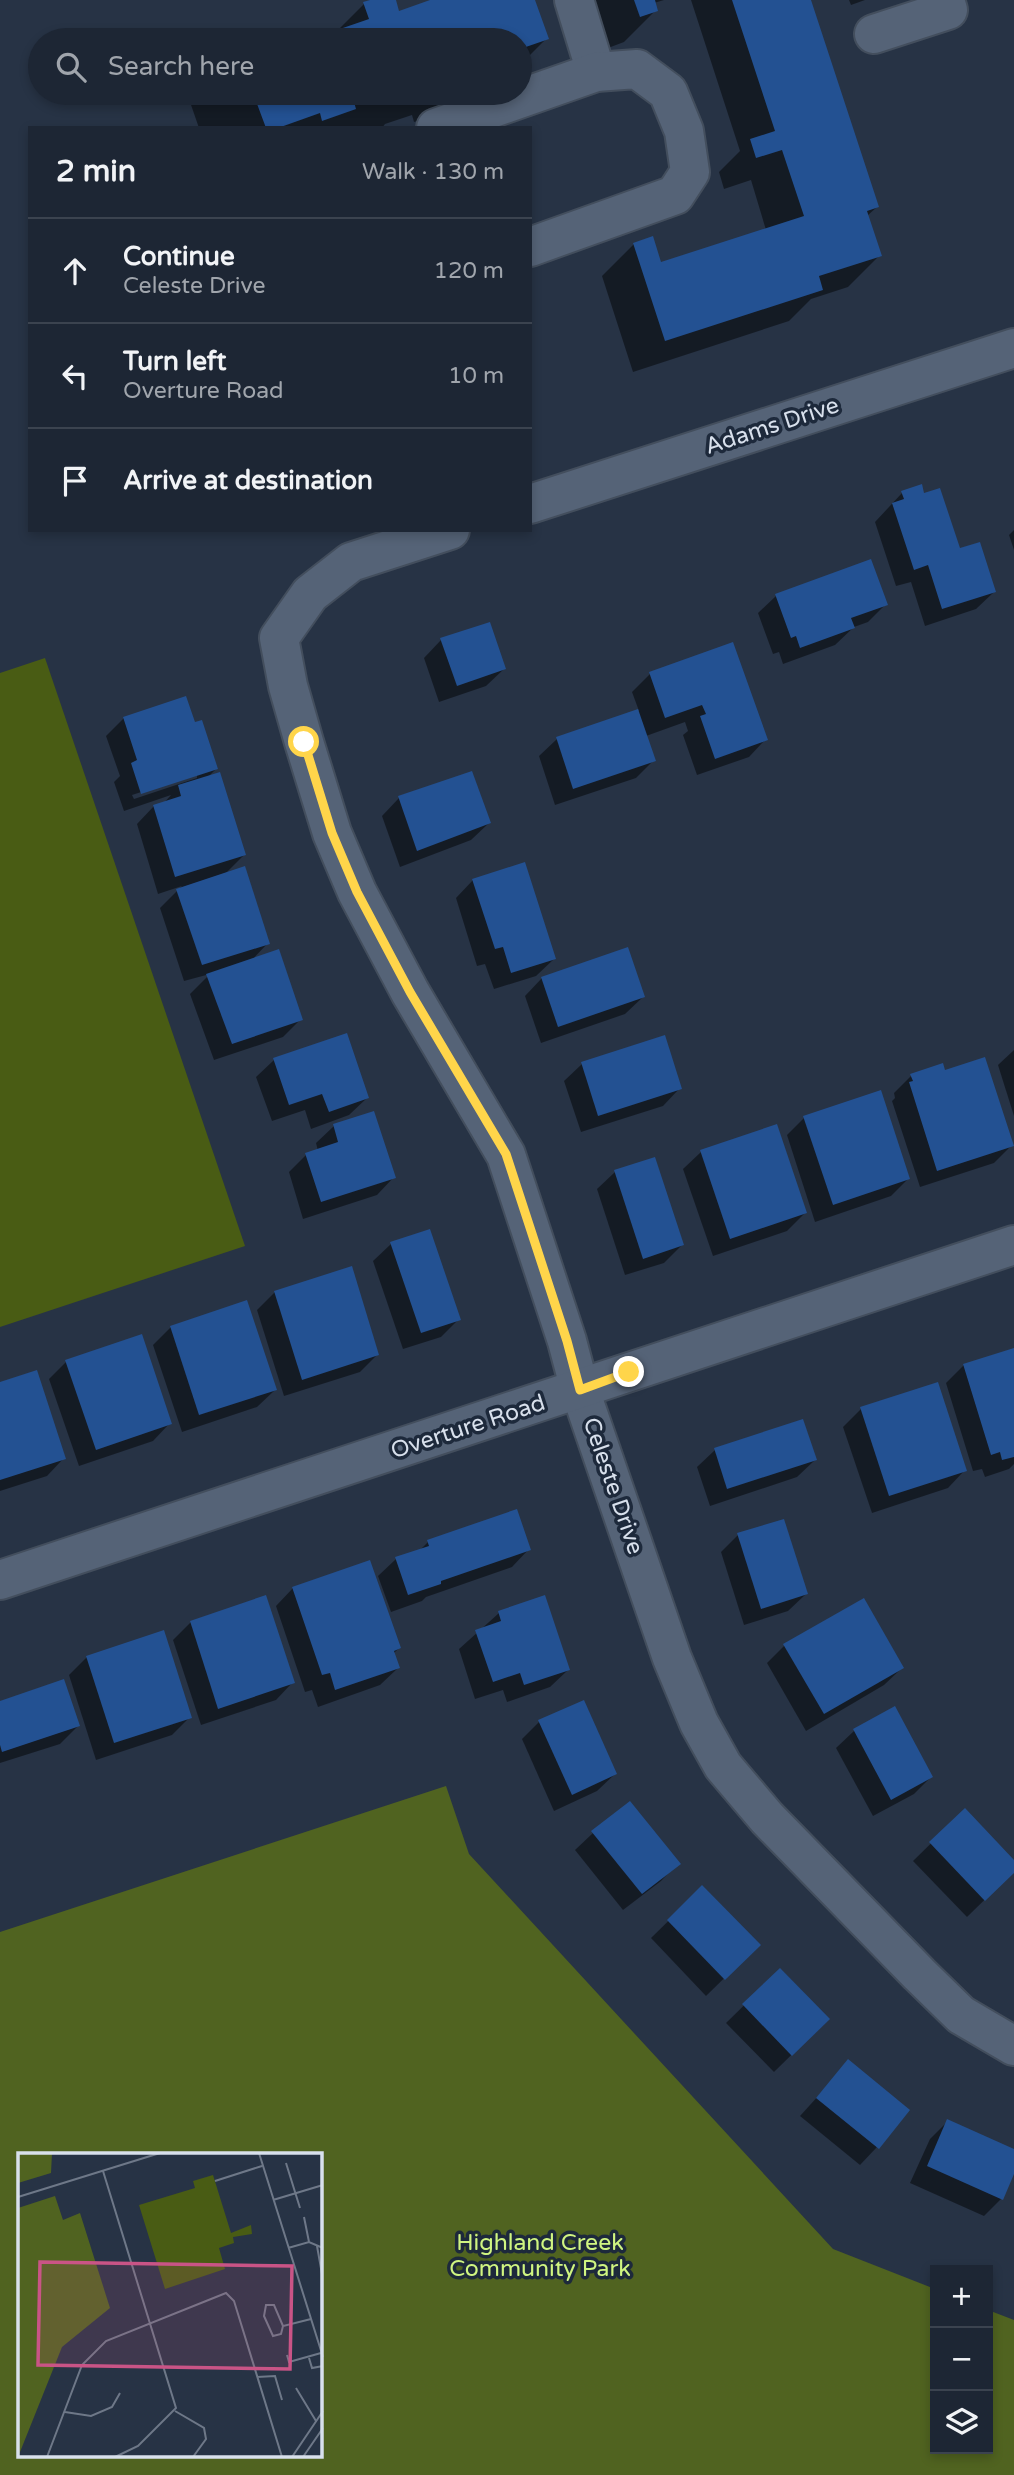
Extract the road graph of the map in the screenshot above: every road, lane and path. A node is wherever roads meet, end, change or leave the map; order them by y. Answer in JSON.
{"nodes":[{"id":1,"x":574,"y":0,"type":"edge"},
{"id":2,"x":945,"y":0,"type":"edge"},
{"id":3,"x":874,"y":34,"type":"dead end"},
{"id":4,"x":596,"y":72,"type":"junction"},
{"id":5,"x":532,"y":94,"type":"edge"},
{"id":6,"x":502,"y":105,"type":"edge"},
{"id":7,"x":442,"y":126,"type":"edge"},
{"id":8,"x":532,"y":246,"type":"edge"},
{"id":9,"x":1014,"y":348,"type":"edge"},
{"id":10,"x":532,"y":503,"type":"edge"},
{"id":11,"x":444,"y":532,"type":"edge"},
{"id":12,"x":1014,"y":1245,"type":"edge"},
{"id":13,"x":580,"y":1390,"type":"junction"},
{"id":14,"x":0,"y":1580,"type":"edge"},
{"id":15,"x":1014,"y":2046,"type":"edge"}],
"edges":[{"from":1,"to":4,"type":"street"},
{"from":2,"to":3,"type":"street"},
{"from":4,"to":5,"type":"street"},
{"from":4,"to":8,"type":"street"},
{"from":6,"to":7,"type":"street"},
{"from":9,"to":10,"type":"street","name":"Adams Drive"},
{"from":11,"to":13,"type":"street","name":"Celeste Drive"},
{"from":12,"to":13,"type":"street","name":"Overture Road"},
{"from":13,"to":14,"type":"street","name":"Overture Road"},
{"from":13,"to":15,"type":"street","name":"Celeste Drive"}]}
